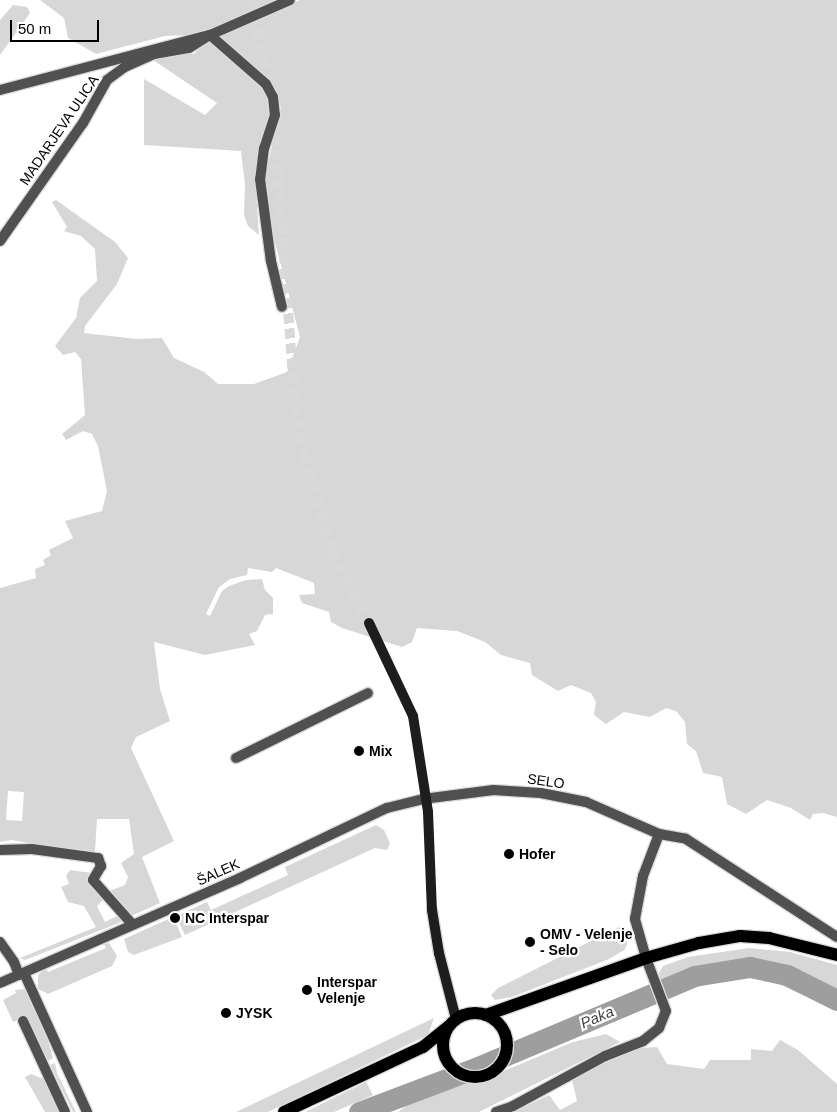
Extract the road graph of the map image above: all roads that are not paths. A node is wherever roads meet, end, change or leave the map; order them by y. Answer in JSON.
{"nodes":[{"id":1,"x":290,"y":0,"type":"edge"},
{"id":2,"x":210,"y":35,"type":"junction"},
{"id":3,"x":0,"y":90,"type":"edge"},
{"id":4,"x":0,"y":241,"type":"edge"},
{"id":5,"x":282,"y":307,"type":"dead end"},
{"id":6,"x":369,"y":623,"type":"tunnel mouth"},
{"id":7,"x":368,"y":693,"type":"dead end"},
{"id":8,"x":236,"y":758,"type":"dead end"},
{"id":9,"x":423,"y":799,"type":"joint"},
{"id":10,"x":659,"y":834,"type":"junction"},
{"id":11,"x":0,"y":850,"type":"edge"},
{"id":12,"x":132,"y":924,"type":"junction"},
{"id":13,"x":837,"y":938,"type":"edge"},
{"id":14,"x":0,"y":942,"type":"edge"},
{"id":15,"x":837,"y":955,"type":"edge"},
{"id":16,"x":646,"y":958,"type":"junction"},
{"id":17,"x":22,"y":974,"type":"junction"},
{"id":18,"x":0,"y":983,"type":"edge"},
{"id":19,"x":522,"y":1004,"type":"junction"},
{"id":20,"x":486,"y":1015,"type":"junction"},
{"id":21,"x":23,"y":1021,"type":"dead end"},
{"id":22,"x":453,"y":1022,"type":"junction"},
{"id":23,"x":504,"y":1034,"type":"junction"},
{"id":24,"x":442,"y":1045,"type":"junction"},
{"id":25,"x":423,"y":1046,"type":"junction"},
{"id":26,"x":65,"y":1112,"type":"edge"},
{"id":27,"x":87,"y":1112,"type":"edge"},
{"id":28,"x":284,"y":1112,"type":"edge"},
{"id":29,"x":496,"y":1112,"type":"edge"}],
"edges":[{"from":1,"to":2,"type":"street"},
{"from":2,"to":3,"type":"street"},
{"from":2,"to":4,"type":"street","name":"MADARJEVA ULICA"},
{"from":2,"to":5,"type":"street"},
{"from":6,"to":22,"type":"main road","bridge":true},
{"from":7,"to":8,"type":"street"},
{"from":9,"to":10,"type":"street","name":"SELO"},
{"from":9,"to":12,"type":"street","name":"ŠALEK"},
{"from":10,"to":13,"type":"street","name":"SELO"},
{"from":10,"to":16,"type":"street"},
{"from":11,"to":12,"type":"street"},
{"from":12,"to":17,"type":"street","name":"ŠALEK"},
{"from":14,"to":17,"type":"street"},
{"from":15,"to":16,"type":"main road"},
{"from":16,"to":19,"type":"main road"},
{"from":16,"to":29,"type":"street"},
{"from":17,"to":18,"type":"street","name":"ŠALEK"},
{"from":17,"to":27,"type":"street"},
{"from":19,"to":20,"type":"main road"},
{"from":19,"to":23,"type":"main road"},
{"from":20,"to":22,"type":"main road"},
{"from":20,"to":23,"type":"main road"},
{"from":21,"to":26,"type":"street"},
{"from":22,"to":24,"type":"main road"},
{"from":22,"to":25,"type":"main road"},
{"from":23,"to":24,"type":"main road"},
{"from":24,"to":25,"type":"main road"},
{"from":25,"to":28,"type":"main road"}]}
